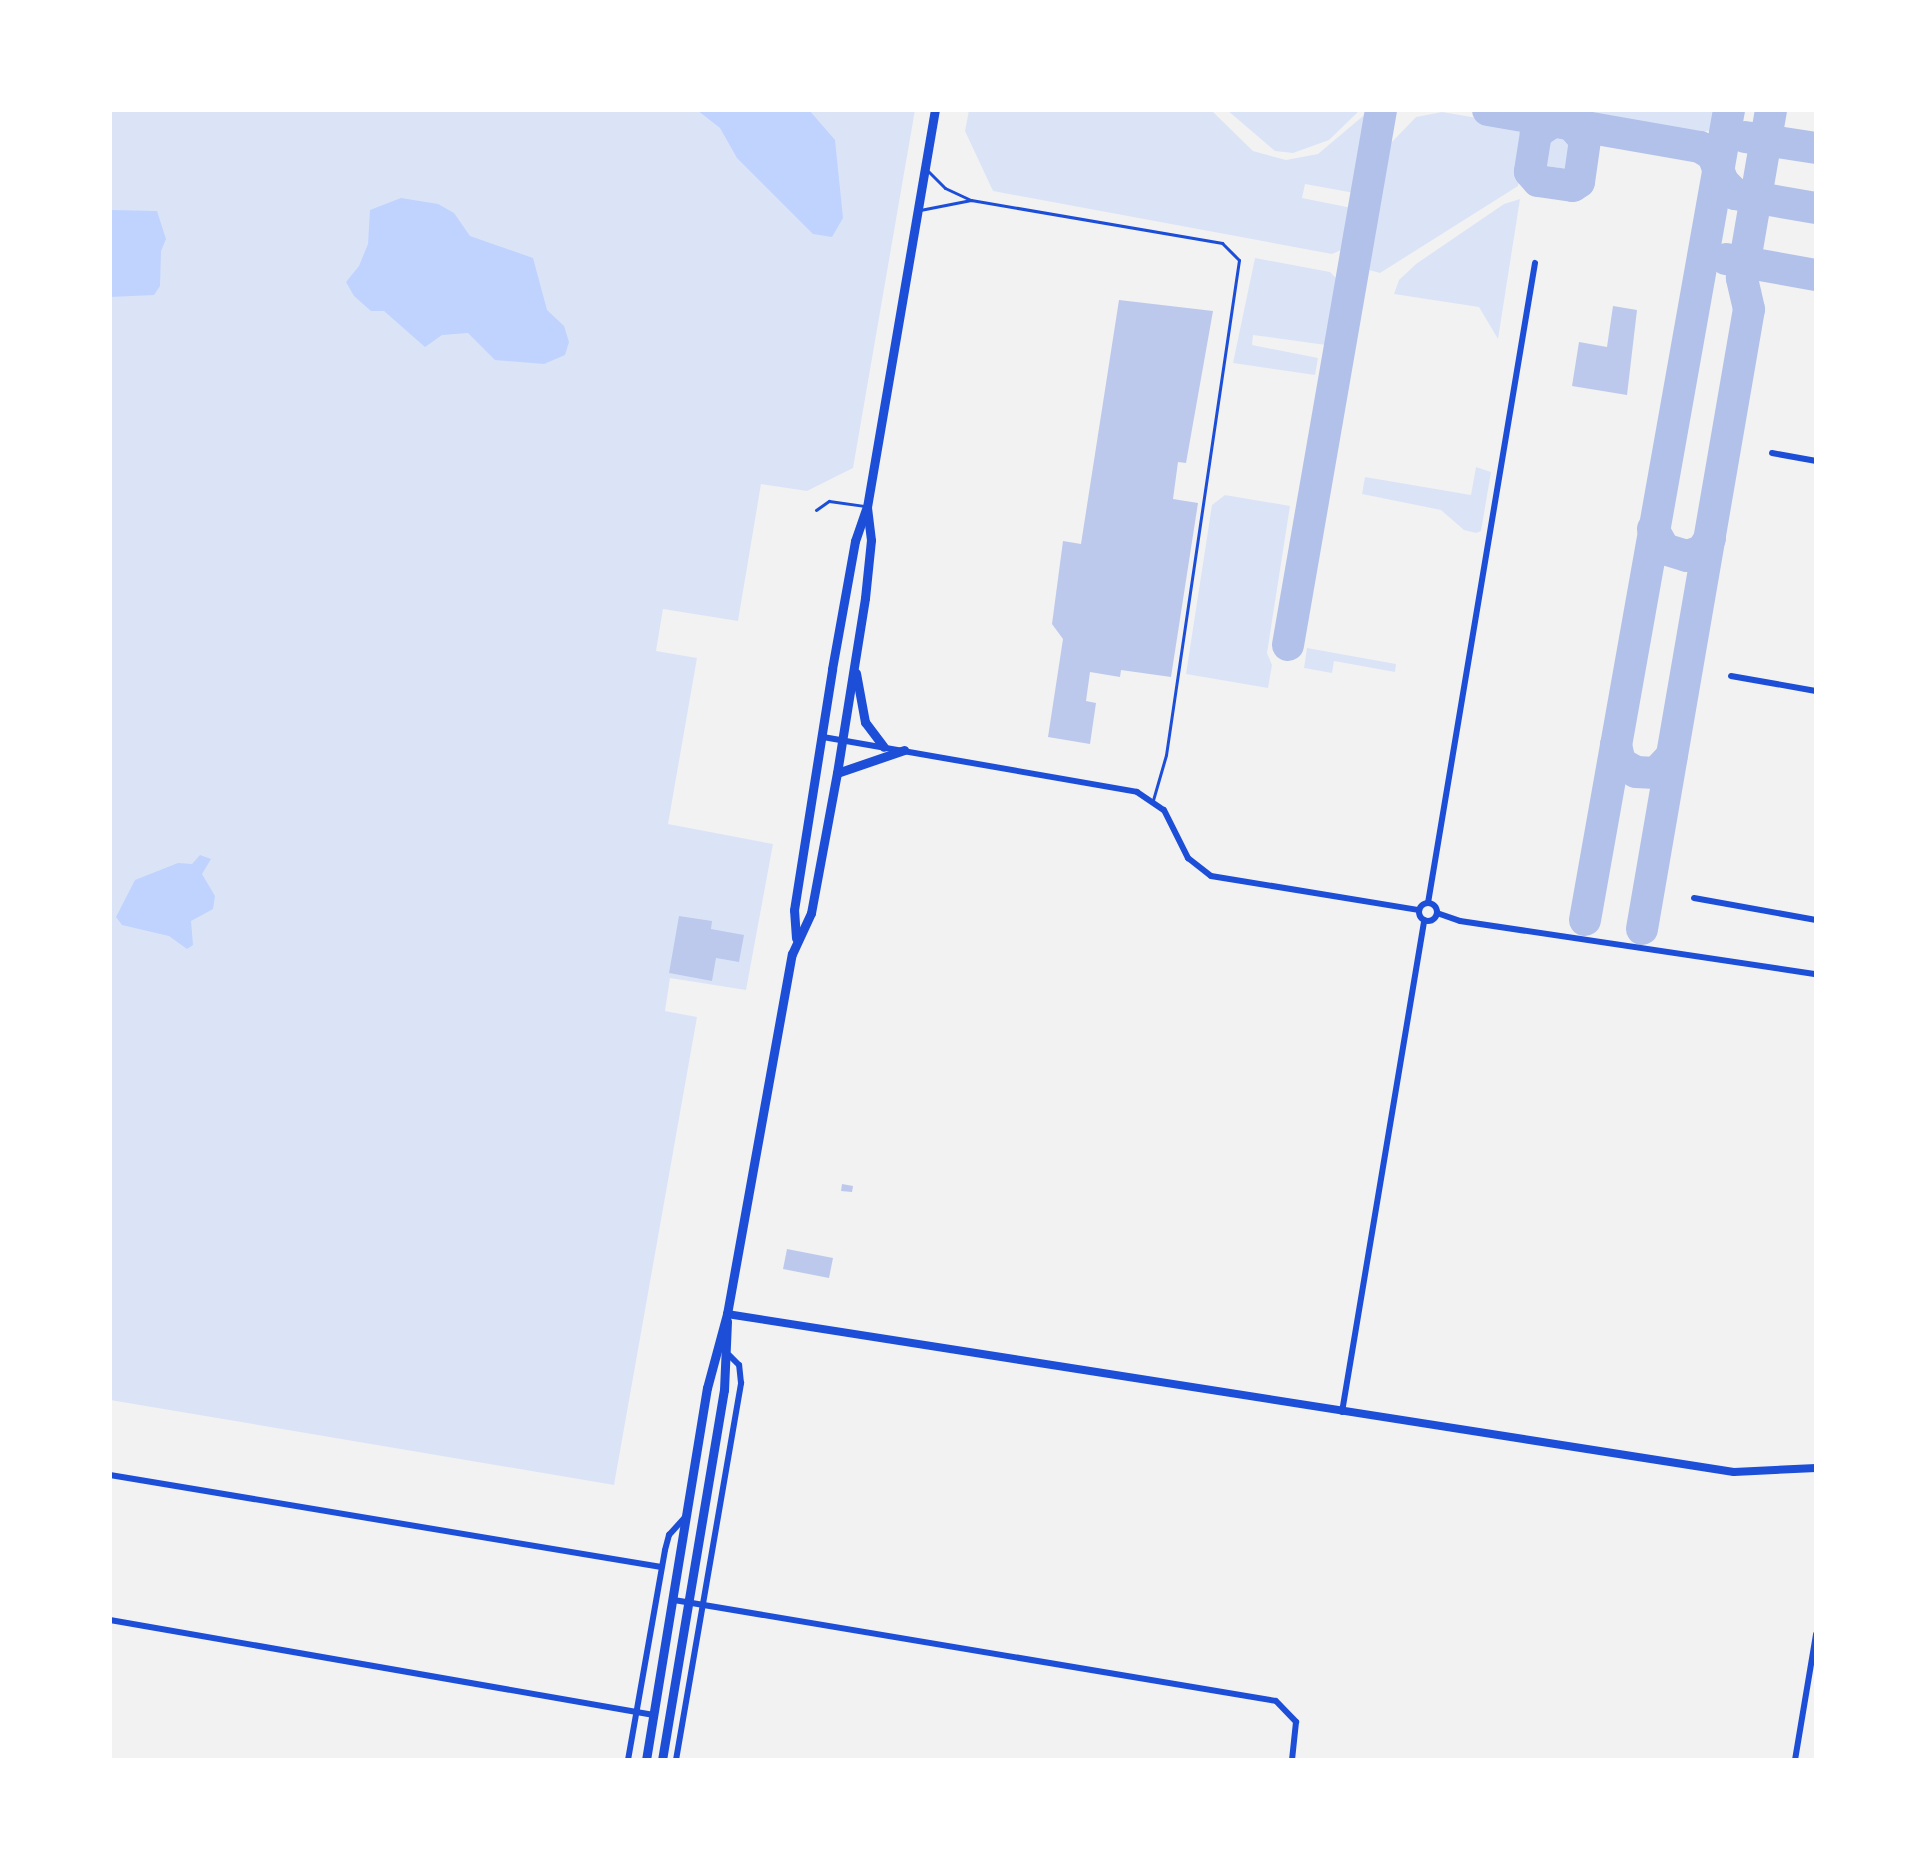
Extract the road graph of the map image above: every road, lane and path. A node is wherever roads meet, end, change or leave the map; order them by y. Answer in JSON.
{"nodes":[{"id":1,"x":935,"y":110,"type":"edge"},
{"id":2,"x":925,"y":168,"type":"junction"},
{"id":3,"x":971,"y":200,"type":"junction"},
{"id":4,"x":918,"y":211,"type":"junction"},
{"id":5,"x":1535,"y":263,"type":"dead end"},
{"id":6,"x":1772,"y":453,"type":"dead end"},
{"id":7,"x":1816,"y":461,"type":"edge"},
{"id":8,"x":867,"y":507,"type":"junction"},
{"id":9,"x":816,"y":510,"type":"dead end"},
{"id":10,"x":855,"y":666,"type":"junction"},
{"id":11,"x":1731,"y":676,"type":"dead end"},
{"id":12,"x":1816,"y":691,"type":"edge"},
{"id":13,"x":823,"y":737,"type":"junction"},
{"id":14,"x":842,"y":740,"type":"junction"},
{"id":15,"x":884,"y":747,"type":"junction"},
{"id":16,"x":904,"y":750,"type":"junction"},
{"id":17,"x":837,"y":773,"type":"junction"},
{"id":18,"x":1153,"y":800,"type":"junction"},
{"id":19,"x":1694,"y":898,"type":"dead end"},
{"id":20,"x":1428,"y":903,"type":"junction"},
{"id":21,"x":1419,"y":910,"type":"junction"},
{"id":22,"x":1437,"y":913,"type":"junction"},
{"id":23,"x":1424,"y":920,"type":"junction"},
{"id":24,"x":1816,"y":920,"type":"edge"},
{"id":25,"x":796,"y":939,"type":"junction"},
{"id":26,"x":1816,"y":974,"type":"edge"},
{"id":27,"x":727,"y":1314,"type":"junction"},
{"id":28,"x":729,"y":1355,"type":"junction"},
{"id":29,"x":1342,"y":1412,"type":"junction"},
{"id":30,"x":1816,"y":1468,"type":"edge"},
{"id":31,"x":110,"y":1475,"type":"edge"},
{"id":32,"x":689,"y":1514,"type":"junction"},
{"id":33,"x":661,"y":1567,"type":"junction"},
{"id":34,"x":674,"y":1600,"type":"junction"},
{"id":35,"x":689,"y":1603,"type":"junction"},
{"id":36,"x":702,"y":1605,"type":"junction"},
{"id":37,"x":110,"y":1620,"type":"edge"},
{"id":38,"x":1816,"y":1634,"type":"edge"},
{"id":39,"x":637,"y":1709,"type":"junction"},
{"id":40,"x":654,"y":1715,"type":"junction"},
{"id":41,"x":628,"y":1760,"type":"edge"},
{"id":42,"x":646,"y":1760,"type":"edge"},
{"id":43,"x":662,"y":1760,"type":"edge"},
{"id":44,"x":676,"y":1760,"type":"edge"},
{"id":45,"x":1292,"y":1760,"type":"edge"},
{"id":46,"x":1795,"y":1760,"type":"edge"}],
"edges":[{"from":1,"to":2,"type":"main road"},
{"from":2,"to":3,"type":"lane"},
{"from":2,"to":4,"type":"main road"},
{"from":3,"to":4,"type":"lane"},
{"from":3,"to":18,"type":"lane"},
{"from":4,"to":8,"type":"main road"},
{"from":5,"to":20,"type":"street"},
{"from":6,"to":7,"type":"street"},
{"from":8,"to":9,"type":"lane"},
{"from":8,"to":10,"type":"main road"},
{"from":8,"to":13,"type":"main road"},
{"from":10,"to":14,"type":"main road"},
{"from":10,"to":15,"type":"main road"},
{"from":11,"to":12,"type":"street"},
{"from":13,"to":14,"type":"street"},
{"from":13,"to":25,"type":"main road"},
{"from":14,"to":15,"type":"street"},
{"from":14,"to":17,"type":"main road"},
{"from":15,"to":16,"type":"street"},
{"from":16,"to":17,"type":"main road"},
{"from":16,"to":18,"type":"street"},
{"from":17,"to":25,"type":"main road"},
{"from":18,"to":21,"type":"street"},
{"from":19,"to":24,"type":"street"},
{"from":20,"to":21,"type":"street"},
{"from":20,"to":22,"type":"street"},
{"from":21,"to":23,"type":"street"},
{"from":22,"to":23,"type":"street"},
{"from":22,"to":26,"type":"street"},
{"from":23,"to":29,"type":"street"},
{"from":25,"to":27,"type":"main road"},
{"from":27,"to":28,"type":"main road"},
{"from":27,"to":29,"type":"main road"},
{"from":27,"to":32,"type":"main road"},
{"from":28,"to":35,"type":"main road"},
{"from":28,"to":36,"type":"street"},
{"from":29,"to":30,"type":"main road"},
{"from":31,"to":33,"type":"street"},
{"from":32,"to":33,"type":"street"},
{"from":32,"to":34,"type":"main road"},
{"from":33,"to":39,"type":"street"},
{"from":34,"to":35,"type":"street"},
{"from":34,"to":40,"type":"main road"},
{"from":35,"to":36,"type":"street"},
{"from":35,"to":43,"type":"main road"},
{"from":36,"to":44,"type":"street"},
{"from":36,"to":45,"type":"street"},
{"from":37,"to":39,"type":"street"},
{"from":38,"to":46,"type":"street"},
{"from":39,"to":40,"type":"street"},
{"from":39,"to":41,"type":"street"},
{"from":40,"to":42,"type":"main road"}]}
